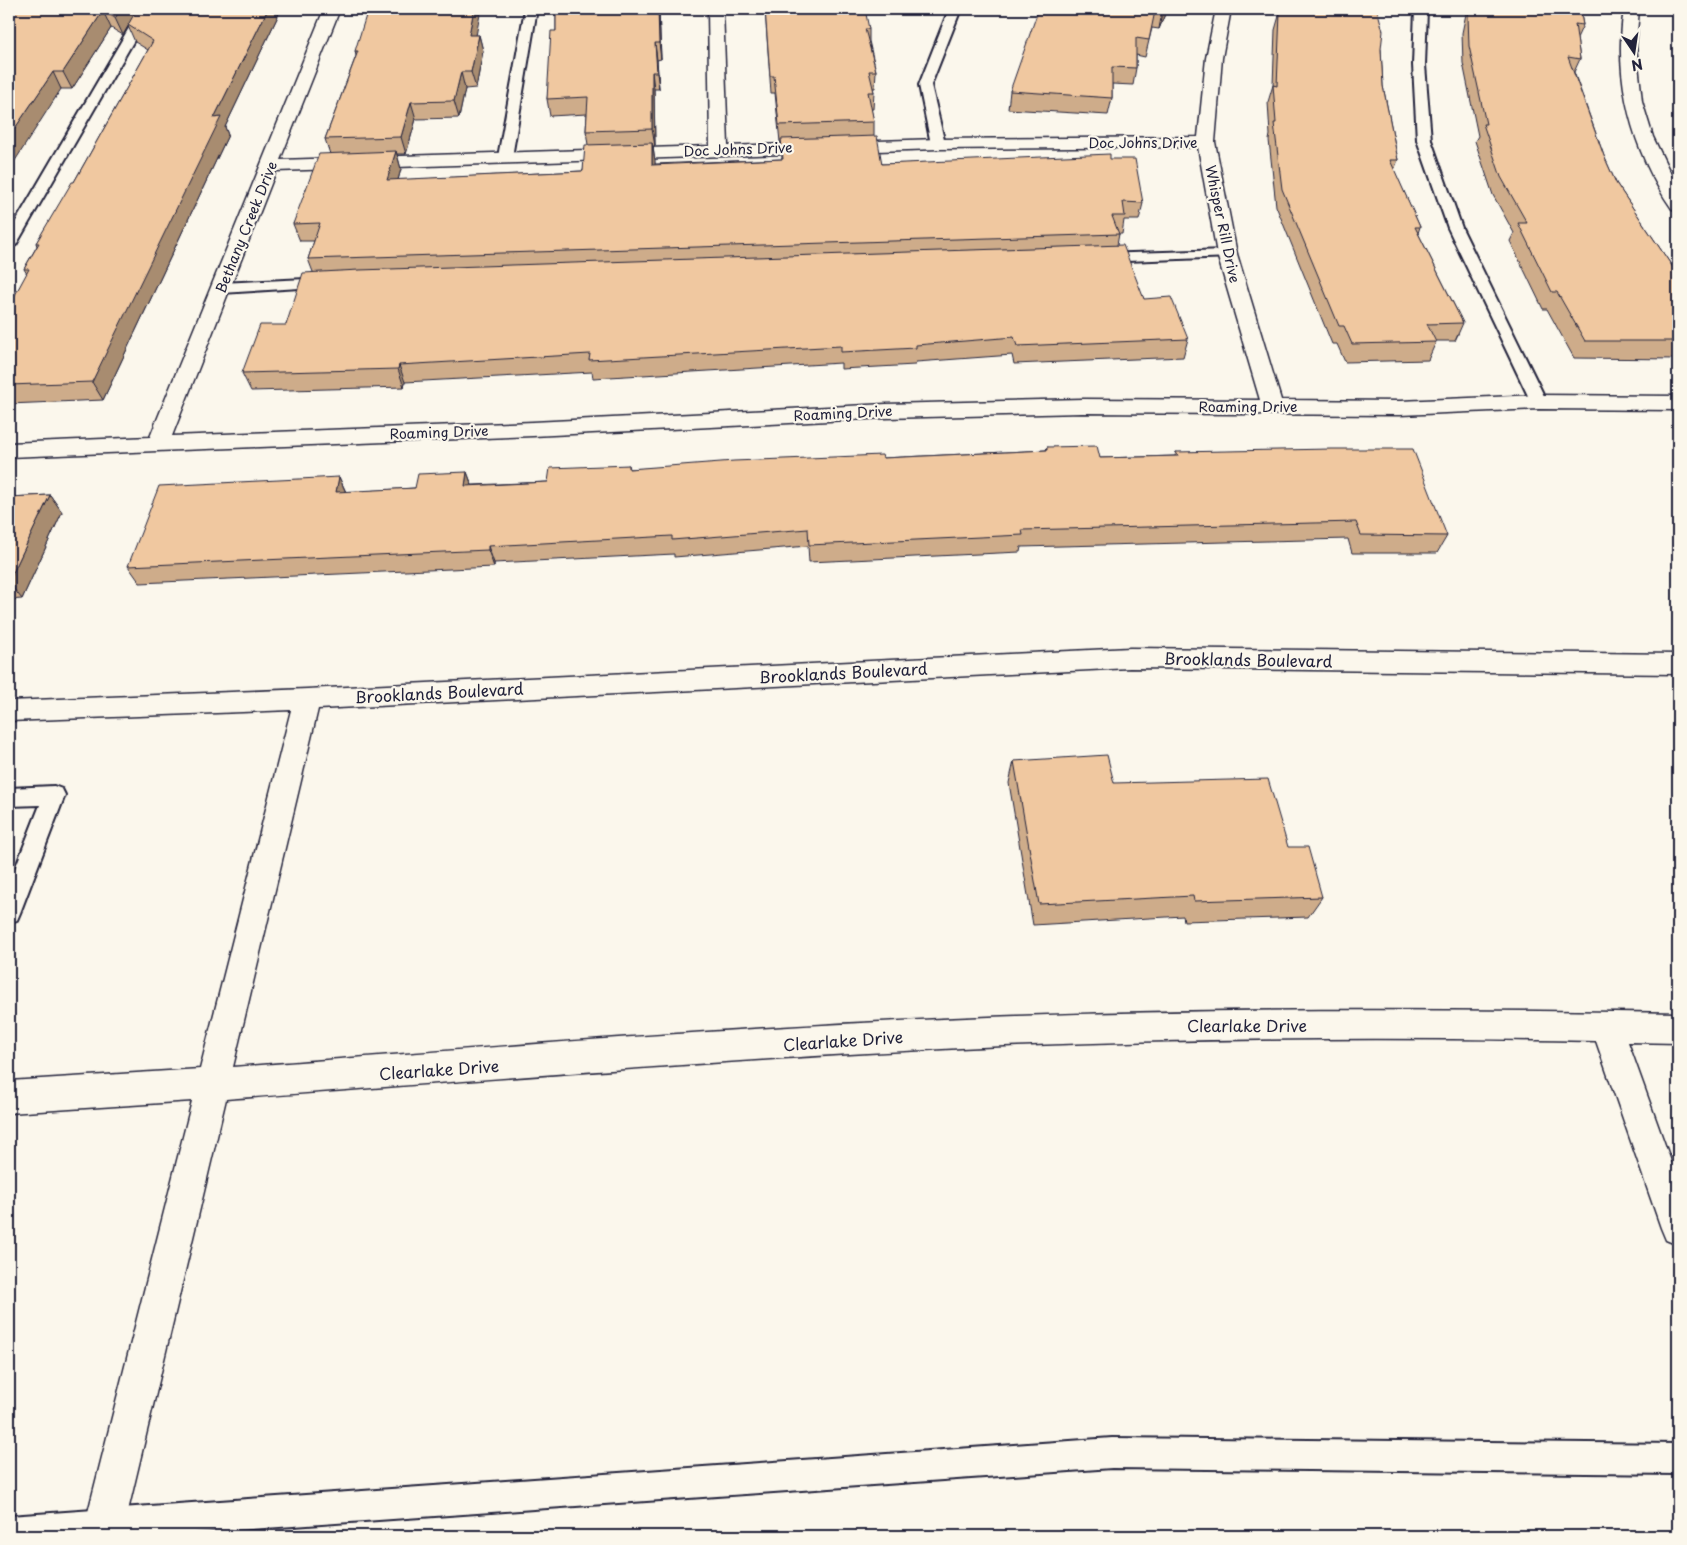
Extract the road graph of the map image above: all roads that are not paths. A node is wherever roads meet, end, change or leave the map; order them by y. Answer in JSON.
{"nodes":[{"id":1,"x":146,"y":9,"type":"edge"},
{"id":2,"x":332,"y":9,"type":"edge"},
{"id":3,"x":531,"y":9,"type":"edge"},
{"id":4,"x":715,"y":9,"type":"edge"},
{"id":5,"x":955,"y":9,"type":"edge"},
{"id":6,"x":1224,"y":9,"type":"edge"},
{"id":7,"x":1421,"y":9,"type":"edge"},
{"id":8,"x":1631,"y":9,"type":"edge"},
{"id":9,"x":1206,"y":142,"type":"junction"},
{"id":10,"x":938,"y":144,"type":"junction"},
{"id":11,"x":720,"y":150,"type":"junction"},
{"id":12,"x":506,"y":157,"type":"junction"},
{"id":13,"x":271,"y":166,"type":"junction"},
{"id":14,"x":1678,"y":205,"type":"edge"},
{"id":15,"x":9,"y":245,"type":"edge"},
{"id":16,"x":1227,"y":254,"type":"junction"},
{"id":17,"x":1088,"y":258,"type":"edge"},
{"id":18,"x":346,"y":282,"type":"edge"},
{"id":19,"x":221,"y":288,"type":"junction"},
{"id":20,"x":1539,"y":402,"type":"junction"},
{"id":21,"x":1678,"y":403,"type":"edge"},
{"id":22,"x":1272,"y":406,"type":"junction"},
{"id":23,"x":158,"y":444,"type":"junction"},
{"id":24,"x":9,"y":450,"type":"edge"},
{"id":25,"x":1678,"y":664,"type":"edge"},
{"id":26,"x":307,"y":699,"type":"junction"},
{"id":27,"x":9,"y":711,"type":"edge"},
{"id":28,"x":9,"y":797,"type":"edge"},
{"id":29,"x":9,"y":912,"type":"edge"},
{"id":30,"x":1606,"y":1026,"type":"junction"},
{"id":31,"x":1678,"y":1028,"type":"edge"},
{"id":32,"x":211,"y":1085,"type":"junction"},
{"id":33,"x":9,"y":1097,"type":"edge"},
{"id":34,"x":1678,"y":1228,"type":"edge"},
{"id":35,"x":1678,"y":1459,"type":"edge"},
{"id":36,"x":103,"y":1530,"type":"edge"},
{"id":37,"x":9,"y":1531,"type":"edge"}],
"edges":[{"from":1,"to":15,"type":"lane"},
{"from":2,"to":13,"type":"street","name":"Bethany Creek Drive"},
{"from":3,"to":12,"type":"lane"},
{"from":4,"to":11,"type":"street"},
{"from":5,"to":10,"type":"lane"},
{"from":6,"to":9,"type":"street","name":"Whisper Rill Drive"},
{"from":7,"to":20,"type":"lane"},
{"from":8,"to":14,"type":"street"},
{"from":9,"to":10,"type":"street","name":"Doc Johns Drive"},
{"from":9,"to":16,"type":"street","name":"Whisper Rill Drive"},
{"from":10,"to":11,"type":"street","name":"Doc Johns Drive"},
{"from":11,"to":12,"type":"street","name":"Doc Johns Drive"},
{"from":12,"to":13,"type":"street","name":"Doc Johns Drive"},
{"from":13,"to":19,"type":"street","name":"Bethany Creek Drive"},
{"from":16,"to":17,"type":"lane"},
{"from":16,"to":22,"type":"street","name":"Whisper Rill Drive"},
{"from":18,"to":19,"type":"lane"},
{"from":19,"to":23,"type":"street","name":"Bethany Creek Drive"},
{"from":20,"to":21,"type":"street","name":"Roaming Drive"},
{"from":20,"to":22,"type":"street","name":"Roaming Drive"},
{"from":22,"to":23,"type":"street","name":"Roaming Drive"},
{"from":23,"to":24,"type":"street","name":"Roaming Drive"},
{"from":25,"to":26,"type":"street","name":"Brooklands Boulevard"},
{"from":26,"to":27,"type":"street","name":"Brooklands Boulevard"},
{"from":26,"to":32,"type":"street"},
{"from":28,"to":29,"type":"lane"},
{"from":30,"to":31,"type":"street","name":"Clearlake Drive"},
{"from":30,"to":32,"type":"street","name":"Clearlake Drive"},
{"from":30,"to":34,"type":"street"},
{"from":32,"to":33,"type":"street","name":"Clearlake Drive"},
{"from":32,"to":36,"type":"street"},
{"from":35,"to":36,"type":"lane"},
{"from":36,"to":37,"type":"lane"}]}
